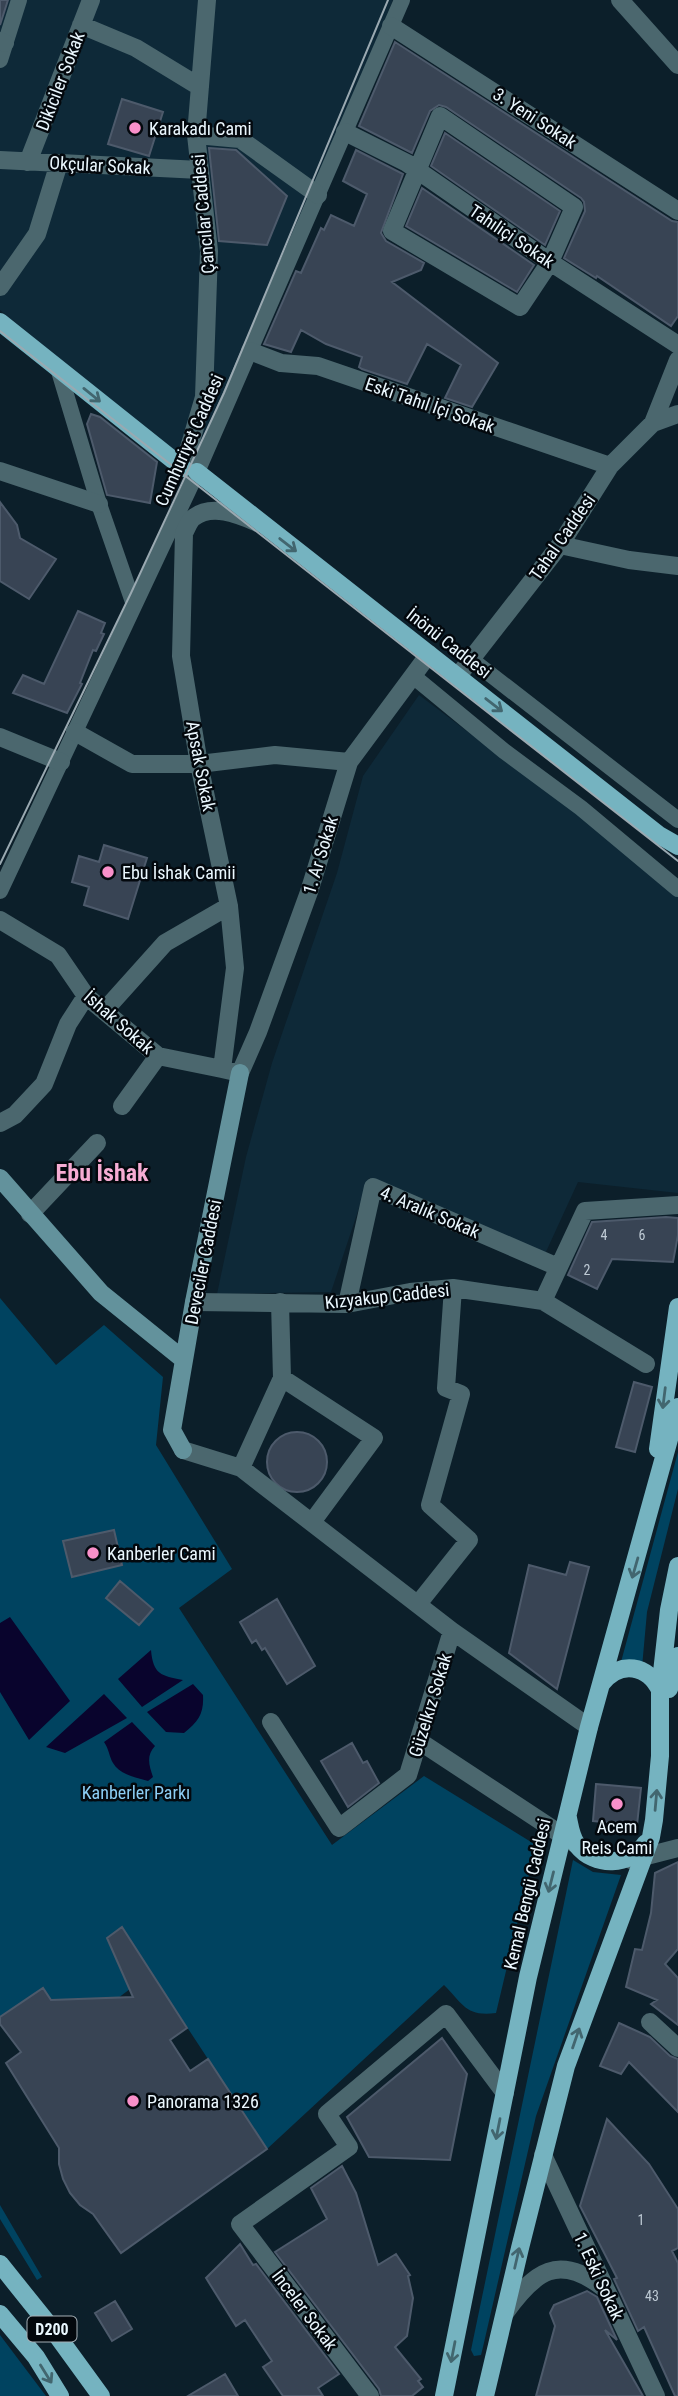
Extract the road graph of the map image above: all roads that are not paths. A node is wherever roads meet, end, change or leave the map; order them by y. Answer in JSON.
{"nodes":[{"id":1,"x":19,"y":0,"type":"edge"},
{"id":2,"x":91,"y":0,"type":"edge"},
{"id":3,"x":206,"y":0,"type":"edge"},
{"id":4,"x":402,"y":0,"type":"edge"},
{"id":5,"x":620,"y":0,"type":"edge"},
{"id":6,"x":81,"y":25,"type":"junction"},
{"id":7,"x":391,"y":26,"type":"junction"},
{"id":8,"x":2,"y":48,"type":"edge"},
{"id":9,"x":678,"y":65,"type":"edge"},
{"id":10,"x":200,"y":87,"type":"junction"},
{"id":11,"x":345,"y":132,"type":"junction"},
{"id":12,"x":196,"y":135,"type":"junction"},
{"id":13,"x":0,"y":160,"type":"edge"},
{"id":14,"x":28,"y":162,"type":"junction"},
{"id":15,"x":59,"y":163,"type":"junction"},
{"id":16,"x":200,"y":170,"type":"junction"},
{"id":17,"x":415,"y":170,"type":"junction"},
{"id":18,"x":318,"y":195,"type":"junction"},
{"id":19,"x":678,"y":211,"type":"edge"},
{"id":20,"x":550,"y":262,"type":"junction"},
{"id":21,"x":0,"y":287,"type":"edge"},
{"id":22,"x":0,"y":322,"type":"edge"},
{"id":23,"x":678,"y":345,"type":"edge"},
{"id":24,"x":250,"y":351,"type":"junction"},
{"id":25,"x":678,"y":360,"type":"edge"},
{"id":26,"x":58,"y":368,"type":"junction"},
{"id":27,"x":678,"y":414,"type":"edge"},
{"id":28,"x":653,"y":423,"type":"junction"},
{"id":29,"x":610,"y":466,"type":"junction"},
{"id":30,"x":190,"y":470,"type":"junction"},
{"id":31,"x":0,"y":471,"type":"edge"},
{"id":32,"x":99,"y":504,"type":"junction"},
{"id":33,"x":261,"y":524,"type":"junction"},
{"id":34,"x":560,"y":545,"type":"junction"},
{"id":35,"x":678,"y":566,"type":"edge"},
{"id":36,"x":134,"y":606,"type":"junction"},
{"id":37,"x":429,"y":654,"type":"junction"},
{"id":38,"x":472,"y":660,"type":"junction"},
{"id":39,"x":413,"y":676,"type":"junction"},
{"id":40,"x":458,"y":676,"type":"junction"},
{"id":41,"x":75,"y":732,"type":"junction"},
{"id":42,"x":0,"y":737,"type":"edge"},
{"id":43,"x":61,"y":762,"type":"junction"},
{"id":44,"x":349,"y":762,"type":"junction"},
{"id":45,"x":199,"y":764,"type":"junction"},
{"id":46,"x":678,"y":820,"type":"edge"},
{"id":47,"x":659,"y":835,"type":"junction"},
{"id":48,"x":678,"y":846,"type":"edge"},
{"id":49,"x":678,"y":857,"type":"edge"},
{"id":50,"x":678,"y":889,"type":"edge"},
{"id":51,"x":0,"y":891,"type":"edge"},
{"id":52,"x":229,"y":906,"type":"junction"},
{"id":53,"x":0,"y":920,"type":"edge"},
{"id":54,"x":86,"y":996,"type":"junction"},
{"id":55,"x":104,"y":1011,"type":"junction"},
{"id":56,"x":158,"y":1056,"type":"junction"},
{"id":57,"x":222,"y":1069,"type":"junction"},
{"id":58,"x":240,"y":1073,"type":"junction"},
{"id":59,"x":122,"y":1106,"type":"dead end"},
{"id":60,"x":0,"y":1124,"type":"edge"},
{"id":61,"x":97,"y":1143,"type":"dead end"},
{"id":62,"x":0,"y":1178,"type":"edge"},
{"id":63,"x":678,"y":1205,"type":"edge"},
{"id":64,"x":30,"y":1214,"type":"junction"},
{"id":65,"x":558,"y":1267,"type":"junction"},
{"id":66,"x":453,"y":1288,"type":"junction"},
{"id":67,"x":542,"y":1301,"type":"junction"},
{"id":68,"x":194,"y":1302,"type":"junction"},
{"id":69,"x":280,"y":1302,"type":"junction"},
{"id":70,"x":347,"y":1304,"type":"junction"},
{"id":71,"x":678,"y":1307,"type":"edge"},
{"id":72,"x":184,"y":1360,"type":"junction"},
{"id":73,"x":646,"y":1364,"type":"dead end"},
{"id":74,"x":282,"y":1378,"type":"junction"},
{"id":75,"x":678,"y":1407,"type":"edge"},
{"id":76,"x":183,"y":1450,"type":"joint"},
{"id":77,"x":242,"y":1468,"type":"junction"},
{"id":78,"x":648,"y":1520,"type":"junction"},
{"id":79,"x":312,"y":1522,"type":"junction"},
{"id":80,"x":678,"y":1566,"type":"edge"},
{"id":81,"x":418,"y":1604,"type":"junction"},
{"id":82,"x":452,"y":1631,"type":"junction"},
{"id":83,"x":678,"y":1656,"type":"edge"},
{"id":84,"x":660,"y":1690,"type":"junction"},
{"id":85,"x":599,"y":1691,"type":"junction"},
{"id":86,"x":661,"y":1719,"type":"junction"},
{"id":87,"x":271,"y":1723,"type":"dead end"},
{"id":88,"x":589,"y":1727,"type":"junction"},
{"id":89,"x":419,"y":1741,"type":"junction"},
{"id":90,"x":570,"y":1805,"type":"junction"},
{"id":91,"x":562,"y":1835,"type":"junction"},
{"id":92,"x":651,"y":1837,"type":"junction"},
{"id":93,"x":578,"y":1846,"type":"junction"},
{"id":94,"x":678,"y":1848,"type":"edge"},
{"id":95,"x":643,"y":1858,"type":"junction"},
{"id":96,"x":617,"y":1861,"type":"junction"},
{"id":97,"x":650,"y":2022,"type":"dead end"},
{"id":98,"x":678,"y":2048,"type":"edge"},
{"id":99,"x":505,"y":2093,"type":"junction"},
{"id":100,"x":543,"y":2155,"type":"junction"},
{"id":101,"x":0,"y":2264,"type":"edge"},
{"id":102,"x":605,"y":2288,"type":"junction"},
{"id":103,"x":505,"y":2313,"type":"junction"},
{"id":104,"x":0,"y":2314,"type":"edge"},
{"id":105,"x":60,"y":2396,"type":"edge"},
{"id":106,"x":101,"y":2396,"type":"edge"},
{"id":107,"x":370,"y":2396,"type":"edge"},
{"id":108,"x":444,"y":2396,"type":"edge"},
{"id":109,"x":485,"y":2396,"type":"edge"},
{"id":110,"x":656,"y":2396,"type":"edge"}],
"edges":[{"from":1,"to":8,"type":"street"},
{"from":2,"to":6,"type":"street","name":"Dikiciler Sokak"},
{"from":3,"to":10,"type":"street","name":"Çancılar Caddesi"},
{"from":4,"to":7,"type":"street","name":"Cumhuriyet Caddesi"},
{"from":5,"to":9,"type":"street"},
{"from":6,"to":10,"type":"street"},
{"from":6,"to":14,"type":"street","name":"Dikiciler Sokak"},
{"from":7,"to":11,"type":"street","name":"Cumhuriyet Caddesi"},
{"from":7,"to":19,"type":"street","name":"3. Yeni Sokak"},
{"from":10,"to":12,"type":"street","name":"Çancılar Caddesi"},
{"from":11,"to":17,"type":"street","name":"Tahıliçi Sokak"},
{"from":11,"to":18,"type":"street","name":"Cumhuriyet Caddesi"},
{"from":12,"to":16,"type":"street","name":"Çancılar Caddesi"},
{"from":12,"to":18,"type":"street"},
{"from":13,"to":14,"type":"street","name":"Okçular Sokak"},
{"from":14,"to":15,"type":"street","name":"Okçular Sokak"},
{"from":15,"to":16,"type":"street","name":"Okçular Sokak"},
{"from":15,"to":21,"type":"street"},
{"from":16,"to":30,"type":"street","name":"Çancılar Caddesi"},
{"from":17,"to":20,"type":"street","name":"Tahıliçi Sokak"},
{"from":17,"to":20,"type":"street"},
{"from":17,"to":20,"type":"street"},
{"from":18,"to":24,"type":"street","name":"Cumhuriyet Caddesi"},
{"from":20,"to":23,"type":"street","name":"Tahıliçi Sokak"},
{"from":22,"to":26,"type":"main road","name":"İnönü Caddesi"},
{"from":24,"to":29,"type":"street","name":"Eski Tahıl İçi Sokak"},
{"from":24,"to":30,"type":"street","name":"Cumhuriyet Caddesi"},
{"from":25,"to":28,"type":"street"},
{"from":26,"to":30,"type":"main road","name":"İnönü Caddesi","one_way":true},
{"from":26,"to":32,"type":"street"},
{"from":27,"to":28,"type":"street","name":"Tahal Caddesi"},
{"from":28,"to":29,"type":"street","name":"Tahal Caddesi"},
{"from":29,"to":34,"type":"street","name":"Tahal Caddesi"},
{"from":30,"to":33,"type":"main road","name":"İnönü Caddesi"},
{"from":30,"to":36,"type":"street","name":"Cumhuriyet Caddesi"},
{"from":31,"to":32,"type":"street"},
{"from":32,"to":36,"type":"street"},
{"from":33,"to":37,"type":"main road","name":"İnönü Caddesi","one_way":true},
{"from":33,"to":45,"type":"street","name":"Apsak Sokak"},
{"from":34,"to":35,"type":"street"},
{"from":34,"to":38,"type":"street","name":"Tahal Caddesi"},
{"from":36,"to":41,"type":"street","name":"Cumhuriyet Caddesi"},
{"from":37,"to":39,"type":"street","name":"1. Ar Sokak"},
{"from":37,"to":40,"type":"main road","name":"İnönü Caddesi"},
{"from":38,"to":40,"type":"street","name":"Tahal Caddesi"},
{"from":38,"to":46,"type":"street"},
{"from":39,"to":44,"type":"street","name":"1. Ar Sokak"},
{"from":39,"to":50,"type":"street"},
{"from":40,"to":47,"type":"main road","name":"İnönü Caddesi","one_way":true},
{"from":41,"to":43,"type":"street","name":"Cumhuriyet Caddesi"},
{"from":41,"to":45,"type":"street"},
{"from":42,"to":43,"type":"street"},
{"from":43,"to":51,"type":"street","name":"Cumhuriyet Caddesi"},
{"from":44,"to":45,"type":"street"},
{"from":44,"to":58,"type":"street","name":"1. Ar Sokak"},
{"from":45,"to":52,"type":"street","name":"Apsak Sokak"},
{"from":47,"to":48,"type":"main road","name":"İnönü Caddesi"},
{"from":47,"to":49,"type":"main road"},
{"from":52,"to":55,"type":"street"},
{"from":52,"to":57,"type":"street","name":"Apsak Sokak"},
{"from":53,"to":54,"type":"street","name":"İshak Sokak"},
{"from":54,"to":55,"type":"street","name":"İshak Sokak"},
{"from":54,"to":60,"type":"street"},
{"from":55,"to":56,"type":"street","name":"İshak Sokak"},
{"from":56,"to":57,"type":"street","name":"İshak Sokak"},
{"from":56,"to":59,"type":"street"},
{"from":57,"to":58,"type":"street"},
{"from":58,"to":68,"type":"main road","name":"Deveciler Caddesi"},
{"from":61,"to":64,"type":"street"},
{"from":62,"to":64,"type":"main road"},
{"from":63,"to":65,"type":"street"},
{"from":64,"to":72,"type":"main road"},
{"from":65,"to":67,"type":"street"},
{"from":65,"to":70,"type":"street","name":"4. Aralık Sokak"},
{"from":66,"to":67,"type":"street","name":"Kızyakup Caddesi"},
{"from":66,"to":70,"type":"street","name":"Kızyakup Caddesi"},
{"from":66,"to":81,"type":"street"},
{"from":67,"to":73,"type":"street","name":"Kızyakup Caddesi"},
{"from":68,"to":69,"type":"street","name":"Kızyakup Caddesi"},
{"from":68,"to":72,"type":"main road","name":"Deveciler Caddesi"},
{"from":69,"to":70,"type":"street","name":"Kızyakup Caddesi"},
{"from":69,"to":74,"type":"street"},
{"from":71,"to":78,"type":"main road","one_way":true},
{"from":72,"to":76,"type":"main road","name":"Deveciler Caddesi"},
{"from":74,"to":77,"type":"street"},
{"from":74,"to":79,"type":"street"},
{"from":75,"to":78,"type":"main road","name":"Kemal Bengü Caddesi"},
{"from":76,"to":77,"type":"street","name":"Güzelkız Sokak"},
{"from":77,"to":79,"type":"street","name":"Güzelkız Sokak"},
{"from":78,"to":85,"type":"main road","name":"Kemal Bengü Caddesi","one_way":true},
{"from":79,"to":81,"type":"street","name":"Güzelkız Sokak"},
{"from":80,"to":84,"type":"main road"},
{"from":81,"to":82,"type":"street","name":"Güzelkız Sokak"},
{"from":82,"to":88,"type":"street","name":"Güzelkız Sokak"},
{"from":82,"to":89,"type":"street","name":"Güzelkız Sokak"},
{"from":83,"to":86,"type":"main road"},
{"from":84,"to":85,"type":"main road"},
{"from":84,"to":86,"type":"main road"},
{"from":85,"to":88,"type":"main road","name":"Kemal Bengü Caddesi"},
{"from":92,"to":86,"type":"main road","one_way":true},
{"from":87,"to":89,"type":"street","name":"Güzelkız Sokak"},
{"from":88,"to":90,"type":"main road","name":"Kemal Bengü Caddesi"},
{"from":89,"to":91,"type":"street"},
{"from":90,"to":91,"type":"main road","name":"Kemal Bengü Caddesi"},
{"from":90,"to":93,"type":"main road"},
{"from":91,"to":93,"type":"street"},
{"from":91,"to":99,"type":"main road","name":"Kemal Bengü Caddesi","one_way":true},
{"from":92,"to":95,"type":"main road"},
{"from":92,"to":96,"type":"main road"},
{"from":93,"to":96,"type":"main road"},
{"from":94,"to":95,"type":"street"},
{"from":95,"to":96,"type":"street"},
{"from":100,"to":95,"type":"main road","one_way":true},
{"from":97,"to":98,"type":"street"},
{"from":99,"to":107,"type":"street","name":"İnceler Sokak"},
{"from":99,"to":108,"type":"main road","name":"Kemal Bengü Caddesi","one_way":true},
{"from":100,"to":102,"type":"street","name":"1. Eski Sokak"},
{"from":103,"to":100,"type":"main road","one_way":true},
{"from":101,"to":106,"type":"main road","number":"D200"},
{"from":102,"to":103,"type":"street"},
{"from":102,"to":110,"type":"street","name":"1. Eski Sokak"},
{"from":103,"to":109,"type":"main road"},
{"from":104,"to":105,"type":"main road","number":"D200","one_way":true}]}
